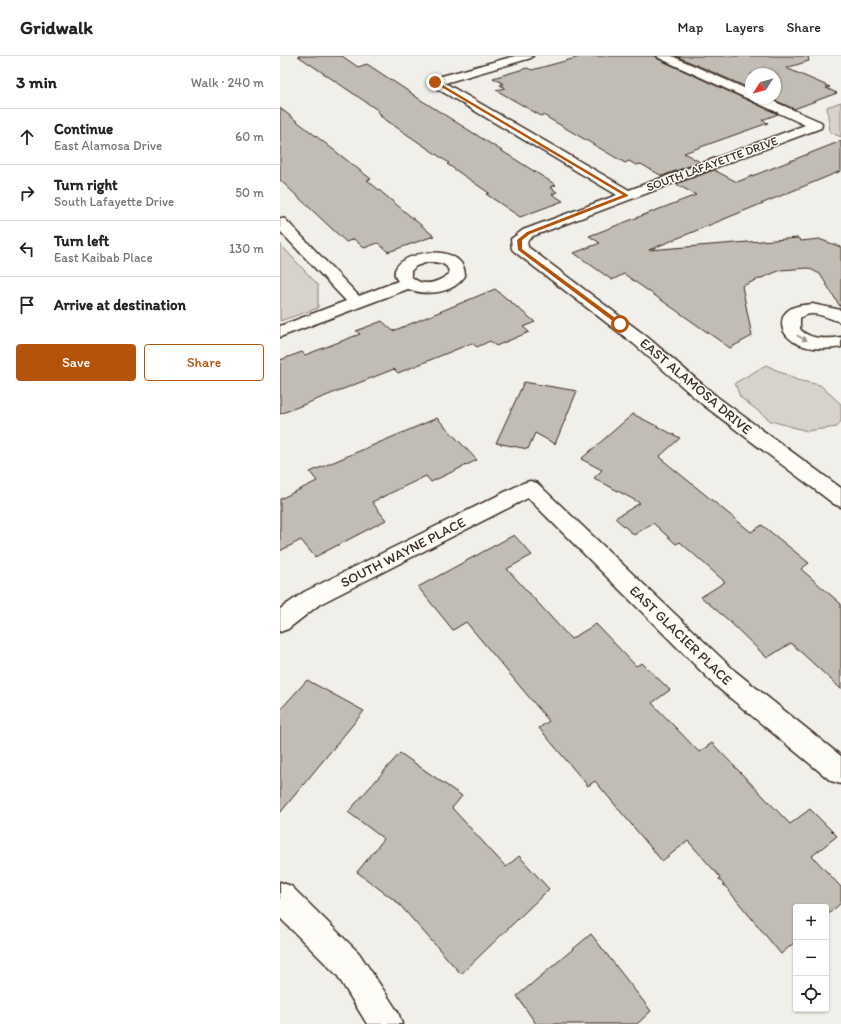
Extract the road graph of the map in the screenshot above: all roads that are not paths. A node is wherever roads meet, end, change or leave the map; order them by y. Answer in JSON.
{"nodes":[{"id":1,"x":527,"y":56,"type":"edge"},
{"id":2,"x":663,"y":56,"type":"edge"},
{"id":3,"x":745,"y":93,"type":"edge"},
{"id":4,"x":769,"y":104,"type":"edge"},
{"id":5,"x":627,"y":196,"type":"junction"},
{"id":6,"x":280,"y":222,"type":"edge"},
{"id":7,"x":519,"y":240,"type":"joint"},
{"id":8,"x":408,"y":283,"type":"dead end"},
{"id":9,"x":358,"y":303,"type":"junction"},
{"id":10,"x":841,"y":317,"type":"edge"},
{"id":11,"x":280,"y":332,"type":"edge"},
{"id":12,"x":841,"y":342,"type":"edge"},
{"id":13,"x":530,"y":488,"type":"joint"},
{"id":14,"x":841,"y":499,"type":"edge"},
{"id":15,"x":280,"y":622,"type":"edge"},
{"id":16,"x":841,"y":772,"type":"edge"},
{"id":17,"x":280,"y":897,"type":"edge"},
{"id":18,"x":386,"y":1024,"type":"edge"}],
"edges":[{"from":1,"to":5,"type":"street"},
{"from":2,"to":3,"type":"street"},
{"from":4,"to":5,"type":"street","name":"SOUTH LAFAYETTE DRIVE"},
{"from":5,"to":7,"type":"street","name":"SOUTH LAFAYETTE DRIVE"},
{"from":6,"to":9,"type":"street"},
{"from":7,"to":14,"type":"street","name":"EAST ALAMOSA DRIVE"},
{"from":8,"to":9,"type":"street"},
{"from":9,"to":11,"type":"street"},
{"from":10,"to":12,"type":"street","one_way":true},
{"from":13,"to":15,"type":"street","name":"SOUTH WAYNE PLACE"},
{"from":13,"to":16,"type":"street","name":"EAST GLACIER PLACE"},
{"from":17,"to":18,"type":"street"}]}
